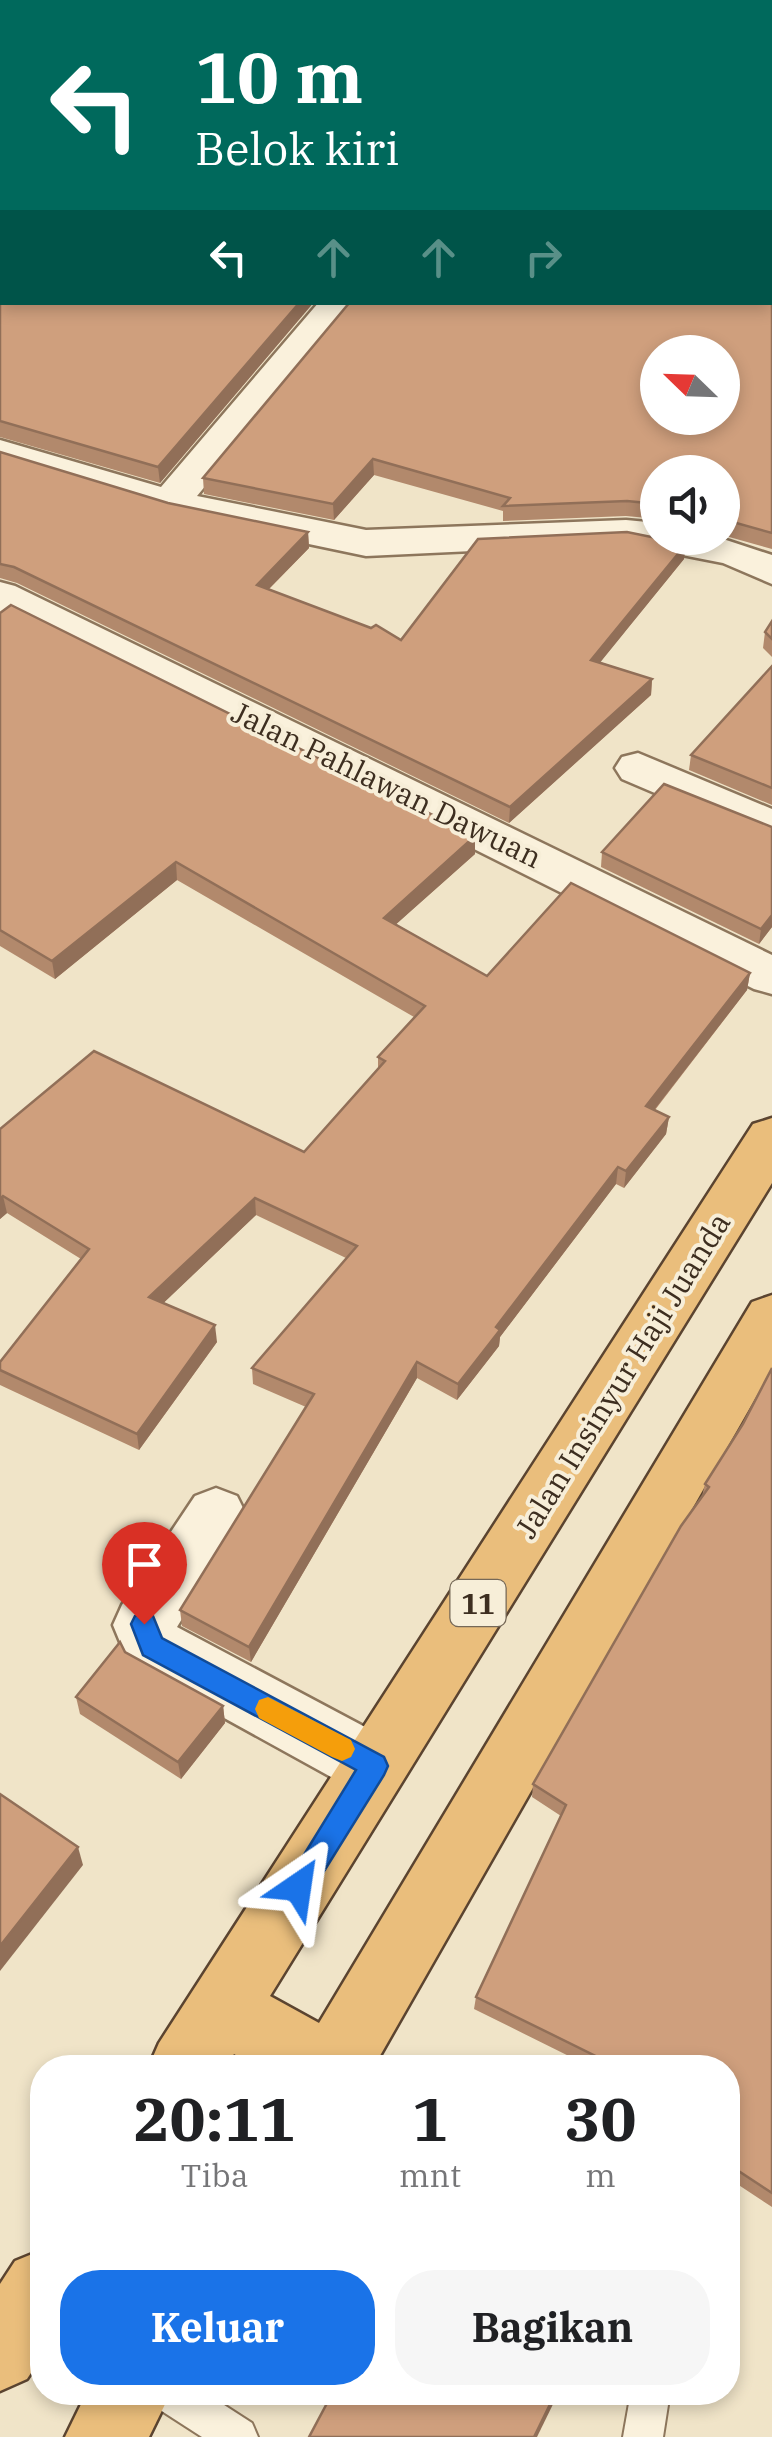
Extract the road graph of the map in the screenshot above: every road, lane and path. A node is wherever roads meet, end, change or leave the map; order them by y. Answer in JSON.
{"nodes":[{"id":1,"x":337,"y":305,"type":"edge"},
{"id":2,"x":0,"y":452,"type":"edge"},
{"id":3,"x":170,"y":503,"type":"junction"},
{"id":4,"x":640,"y":534,"type":"edge"},
{"id":5,"x":739,"y":555,"type":"edge"},
{"id":6,"x":772,"y":571,"type":"edge"},
{"id":7,"x":0,"y":595,"type":"edge"},
{"id":8,"x":638,"y":768,"type":"dead end"},
{"id":9,"x":772,"y":827,"type":"edge"},
{"id":10,"x":772,"y":976,"type":"edge"},
{"id":11,"x":772,"y":1138,"type":"edge"},
{"id":12,"x":772,"y":1318,"type":"edge"},
{"id":13,"x":216,"y":1514,"type":"dead end"},
{"id":14,"x":374,"y":1766,"type":"junction"},
{"id":15,"x":223,"y":2008,"type":"junction"},
{"id":16,"x":192,"y":2055,"type":"edge"},
{"id":17,"x":307,"y":2055,"type":"edge"},
{"id":18,"x":338,"y":2055,"type":"edge"},
{"id":19,"x":124,"y":2405,"type":"edge"},
{"id":20,"x":188,"y":2405,"type":"edge"},
{"id":21,"x":649,"y":2405,"type":"edge"},
{"id":22,"x":104,"y":2437,"type":"edge"},
{"id":23,"x":238,"y":2437,"type":"edge"},
{"id":24,"x":643,"y":2437,"type":"edge"}],
"edges":[{"from":1,"to":3,"type":"street"},
{"from":2,"to":3,"type":"street"},
{"from":3,"to":4,"type":"street"},
{"from":5,"to":6,"type":"street"},
{"from":7,"to":10,"type":"street","name":"Jalan Pahlawan Dawuan"},
{"from":8,"to":9,"type":"street"},
{"from":11,"to":14,"type":"highway","name":"Jalan Insinyur Haji Juanda","number":"11"},
{"from":12,"to":18,"type":"highway"},
{"from":13,"to":14,"type":"street"},
{"from":14,"to":15,"type":"highway","name":"Jalan Insinyur Haji Juanda","number":"11"},
{"from":15,"to":16,"type":"highway","name":"Jalan Insinyur Haji Juanda","number":"11"},
{"from":15,"to":17,"type":"highway"},
{"from":19,"to":22,"type":"highway"},
{"from":20,"to":23,"type":"lane"},
{"from":21,"to":24,"type":"lane"}]}
